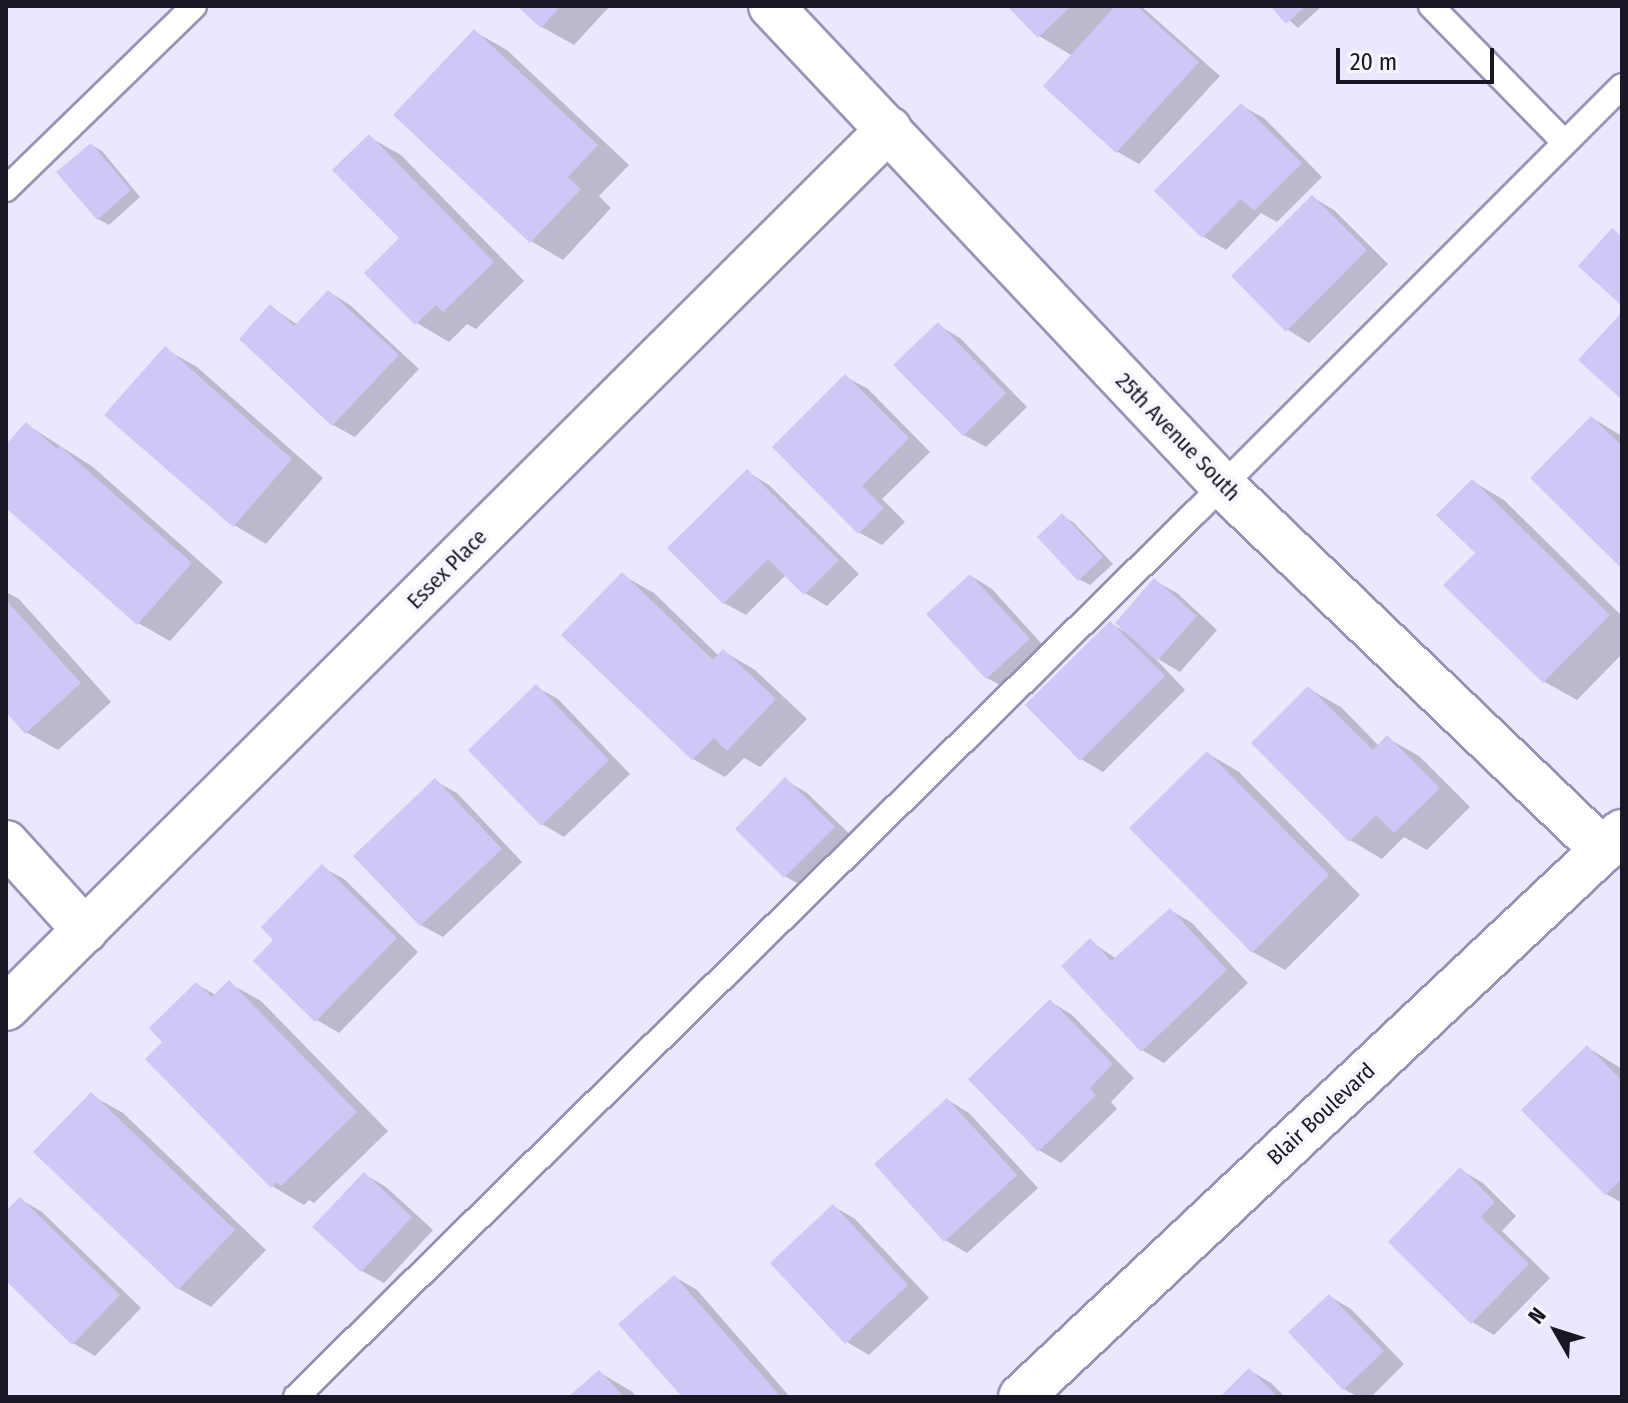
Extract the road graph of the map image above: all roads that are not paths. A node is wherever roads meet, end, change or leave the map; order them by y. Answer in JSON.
{"nodes":[{"id":1,"x":194,"y":6,"type":"edge"},
{"id":2,"x":771,"y":6,"type":"edge"},
{"id":3,"x":1431,"y":6,"type":"edge"},
{"id":4,"x":1622,"y":86,"type":"edge"},
{"id":5,"x":889,"y":129,"type":"junction"},
{"id":6,"x":1564,"y":142,"type":"junction"},
{"id":7,"x":6,"y":189,"type":"edge"},
{"id":8,"x":1222,"y":485,"type":"junction"},
{"id":9,"x":1612,"y":841,"type":"edge"},
{"id":10,"x":6,"y":843,"type":"edge"},
{"id":11,"x":85,"y":930,"type":"junction"},
{"id":12,"x":6,"y":1008,"type":"edge"},
{"id":13,"x":296,"y":1397,"type":"edge"},
{"id":14,"x":1021,"y":1397,"type":"edge"}],
"edges":[{"from":1,"to":7,"type":"lane"},
{"from":2,"to":5,"type":"street","name":"25th Avenue South"},
{"from":3,"to":6,"type":"lane"},
{"from":4,"to":6,"type":"lane"},
{"from":5,"to":8,"type":"street","name":"25th Avenue South"},
{"from":5,"to":11,"type":"street","name":"Essex Place"},
{"from":6,"to":8,"type":"lane"},
{"from":8,"to":9,"type":"street","name":"25th Avenue South"},
{"from":8,"to":13,"type":"lane"},
{"from":9,"to":14,"type":"street","name":"Blair Boulevard"},
{"from":10,"to":11,"type":"street"},
{"from":11,"to":12,"type":"street","name":"Essex Place"}]}
